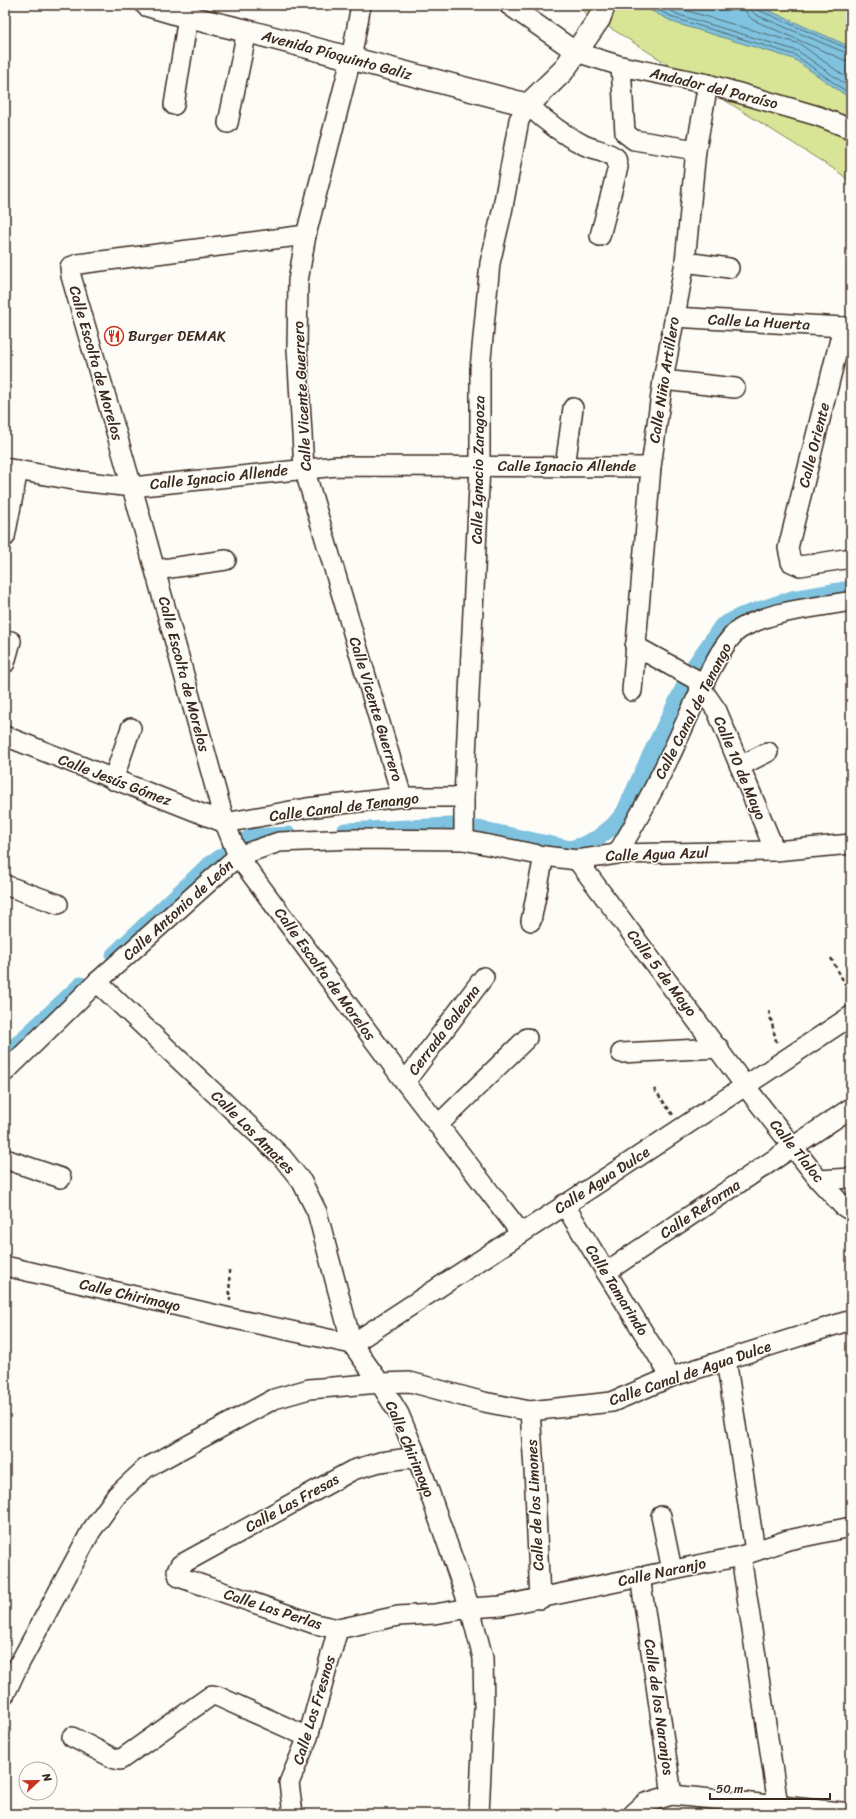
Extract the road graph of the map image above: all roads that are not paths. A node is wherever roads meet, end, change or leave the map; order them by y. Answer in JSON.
{"nodes":[{"id":1,"x":146,"y":5,"type":"edge"},
{"id":2,"x":361,"y":5,"type":"edge"},
{"id":3,"x":508,"y":5,"type":"edge"},
{"id":4,"x":602,"y":12,"type":"edge"},
{"id":5,"x":188,"y":17,"type":"junction"},
{"id":6,"x":247,"y":31,"type":"junction"},
{"id":7,"x":576,"y":52,"type":"junction"},
{"id":8,"x":351,"y":59,"type":"junction"},
{"id":9,"x":621,"y":66,"type":"junction"},
{"id":10,"x":708,"y":84,"type":"junction"},
{"id":11,"x":174,"y":105,"type":"dead end"},
{"id":12,"x":528,"y":105,"type":"junction"},
{"id":13,"x":228,"y":123,"type":"dead end"},
{"id":14,"x":851,"y":129,"type":"edge"},
{"id":15,"x":696,"y":150,"type":"junction"},
{"id":16,"x":306,"y":235,"type":"junction"},
{"id":17,"x":600,"y":236,"type":"dead end"},
{"id":18,"x":685,"y":262,"type":"junction"},
{"id":19,"x":729,"y":268,"type":"dead end"},
{"id":20,"x":674,"y":317,"type":"junction"},
{"id":21,"x":847,"y":328,"type":"edge"},
{"id":22,"x":663,"y":380,"type":"junction"},
{"id":23,"x":735,"y":388,"type":"dead end"},
{"id":24,"x":573,"y":408,"type":"dead end"},
{"id":25,"x":480,"y":466,"type":"junction"},
{"id":26,"x":565,"y":467,"type":"junction"},
{"id":27,"x":651,"y":467,"type":"junction"},
{"id":28,"x":304,"y":468,"type":"junction"},
{"id":29,"x":11,"y":469,"type":"edge"},
{"id":30,"x":132,"y":487,"type":"junction"},
{"id":31,"x":5,"y":537,"type":"edge"},
{"id":32,"x":851,"y":558,"type":"edge"},
{"id":33,"x":226,"y":560,"type":"dead end"},
{"id":34,"x":156,"y":570,"type":"junction"},
{"id":35,"x":851,"y":601,"type":"edge"},
{"id":36,"x":11,"y":641,"type":"dead end"},
{"id":37,"x":635,"y":646,"type":"junction"},
{"id":38,"x":5,"y":663,"type":"edge"},
{"id":39,"x":692,"y":679,"type":"junction"},
{"id":40,"x":632,"y":691,"type":"dead end"},
{"id":41,"x":131,"y":728,"type":"dead end"},
{"id":42,"x":5,"y":736,"type":"edge"},
{"id":43,"x":768,"y":752,"type":"dead end"},
{"id":44,"x":740,"y":766,"type":"junction"},
{"id":45,"x":113,"y":780,"type":"junction"},
{"id":46,"x":402,"y":797,"type":"junction"},
{"id":47,"x":464,"y":801,"type":"junction"},
{"id":48,"x":464,"y":834,"type":"junction"},
{"id":49,"x":231,"y":839,"type":"junction"},
{"id":50,"x":851,"y":844,"type":"edge"},
{"id":51,"x":775,"y":850,"type":"junction"},
{"id":52,"x":617,"y":854,"type":"junction"},
{"id":53,"x":544,"y":856,"type":"junction"},
{"id":54,"x":577,"y":860,"type":"junction"},
{"id":55,"x":6,"y":889,"type":"edge"},
{"id":56,"x":58,"y":904,"type":"dead end"},
{"id":57,"x":531,"y":921,"type":"dead end"},
{"id":58,"x":484,"y":977,"type":"dead end"},
{"id":59,"x":97,"y":982,"type":"junction"},
{"id":60,"x":851,"y":1016,"type":"edge"},
{"id":61,"x":526,"y":1038,"type":"dead end"},
{"id":62,"x":719,"y":1048,"type":"junction"},
{"id":63,"x":621,"y":1053,"type":"dead end"},
{"id":64,"x":5,"y":1072,"type":"edge"},
{"id":65,"x":405,"y":1082,"type":"junction"},
{"id":66,"x":746,"y":1087,"type":"junction"},
{"id":67,"x":851,"y":1108,"type":"edge"},
{"id":68,"x":438,"y":1125,"type":"junction"},
{"id":69,"x":793,"y":1146,"type":"junction"},
{"id":70,"x":5,"y":1159,"type":"edge"},
{"id":71,"x":61,"y":1178,"type":"dead end"},
{"id":72,"x":851,"y":1178,"type":"edge"},
{"id":73,"x":819,"y":1180,"type":"junction"},
{"id":74,"x":564,"y":1204,"type":"junction"},
{"id":75,"x":851,"y":1211,"type":"edge"},
{"id":76,"x":521,"y":1234,"type":"junction"},
{"id":77,"x":6,"y":1269,"type":"edge"},
{"id":78,"x":606,"y":1272,"type":"junction"},
{"id":79,"x":851,"y":1320,"type":"edge"},
{"id":80,"x":352,"y":1344,"type":"junction"},
{"id":81,"x":726,"y":1359,"type":"junction"},
{"id":82,"x":671,"y":1377,"type":"junction"},
{"id":83,"x":380,"y":1382,"type":"junction"},
{"id":84,"x":530,"y":1411,"type":"junction"},
{"id":85,"x":417,"y":1457,"type":"junction"},
{"id":86,"x":661,"y":1516,"type":"dead end"},
{"id":87,"x":851,"y":1527,"type":"edge"},
{"id":88,"x":748,"y":1554,"type":"junction"},
{"id":89,"x":672,"y":1570,"type":"junction"},
{"id":90,"x":177,"y":1571,"type":"joint"},
{"id":91,"x":640,"y":1576,"type":"junction"},
{"id":92,"x":540,"y":1599,"type":"junction"},
{"id":93,"x":470,"y":1608,"type":"junction"},
{"id":94,"x":338,"y":1629,"type":"junction"},
{"id":95,"x":11,"y":1663,"type":"edge"},
{"id":96,"x":5,"y":1694,"type":"edge"},
{"id":97,"x":308,"y":1736,"type":"junction"},
{"id":98,"x":72,"y":1737,"type":"dead end"},
{"id":99,"x":672,"y":1795,"type":"junction"},
{"id":100,"x":778,"y":1805,"type":"junction"},
{"id":101,"x":851,"y":1813,"type":"edge"},
{"id":102,"x":293,"y":1814,"type":"edge"},
{"id":103,"x":479,"y":1814,"type":"edge"},
{"id":104,"x":634,"y":1814,"type":"edge"}],
"edges":[{"from":1,"to":5,"type":"street","name":"Avenida Píoquinto Galiz"},
{"from":2,"to":8,"type":"street","name":"Calle Vicente Guerrero"},
{"from":3,"to":7,"type":"street","name":"Andador del Paraíso"},
{"from":4,"to":7,"type":"street"},
{"from":5,"to":6,"type":"street","name":"Avenida Píoquinto Galiz"},
{"from":5,"to":11,"type":"street"},
{"from":6,"to":8,"type":"street","name":"Avenida Píoquinto Galiz"},
{"from":6,"to":13,"type":"street"},
{"from":7,"to":9,"type":"street","name":"Andador del Paraíso"},
{"from":7,"to":12,"type":"street"},
{"from":8,"to":12,"type":"street","name":"Avenida Píoquinto Galiz"},
{"from":8,"to":16,"type":"street","name":"Calle Vicente Guerrero"},
{"from":9,"to":10,"type":"street","name":"Andador del Paraíso"},
{"from":9,"to":15,"type":"street"},
{"from":10,"to":14,"type":"street","name":"Andador del Paraíso"},
{"from":10,"to":15,"type":"street","name":"Calle Niño Artillero"},
{"from":12,"to":17,"type":"street"},
{"from":12,"to":25,"type":"street","name":"Calle Ignacio Zaragoza"},
{"from":15,"to":18,"type":"street","name":"Calle Niño Artillero"},
{"from":16,"to":28,"type":"street","name":"Calle Vicente Guerrero"},
{"from":16,"to":30,"type":"street","name":"Calle Escolta de Morelos"},
{"from":18,"to":19,"type":"street"},
{"from":18,"to":20,"type":"street","name":"Calle Niño Artillero"},
{"from":20,"to":21,"type":"street","name":"Calle La Huerta"},
{"from":20,"to":22,"type":"street","name":"Calle Niño Artillero"},
{"from":21,"to":32,"type":"street","name":"Calle Oriente"},
{"from":22,"to":23,"type":"street"},
{"from":22,"to":27,"type":"street","name":"Calle Niño Artillero"},
{"from":24,"to":26,"type":"street"},
{"from":25,"to":26,"type":"street","name":"Calle Ignacio Allende"},
{"from":25,"to":28,"type":"street","name":"Calle Ignacio Allende"},
{"from":25,"to":47,"type":"street","name":"Calle Ignacio Zaragoza"},
{"from":26,"to":27,"type":"street","name":"Calle Ignacio Allende"},
{"from":27,"to":37,"type":"street","name":"Calle Niño Artillero"},
{"from":28,"to":30,"type":"street","name":"Calle Ignacio Allende"},
{"from":28,"to":46,"type":"street","name":"Calle Vicente Guerrero"},
{"from":29,"to":30,"type":"street","name":"Calle Ignacio Allende"},
{"from":29,"to":31,"type":"street"},
{"from":30,"to":34,"type":"street","name":"Calle Escolta de Morelos"},
{"from":33,"to":34,"type":"street"},
{"from":34,"to":49,"type":"street","name":"Calle Escolta de Morelos"},
{"from":35,"to":39,"type":"street","name":"Calle Canal de Tenango"},
{"from":36,"to":38,"type":"street"},
{"from":37,"to":39,"type":"street"},
{"from":37,"to":40,"type":"street"},
{"from":39,"to":44,"type":"street","name":"Calle 10 de Mayo"},
{"from":39,"to":52,"type":"street","name":"Calle Canal de Tenango"},
{"from":41,"to":45,"type":"street"},
{"from":42,"to":45,"type":"street","name":"Calle Jesús Gómez"},
{"from":43,"to":44,"type":"street"},
{"from":44,"to":51,"type":"street","name":"Calle 10 de Mayo"},
{"from":45,"to":49,"type":"street","name":"Calle Jesús Gómez"},
{"from":46,"to":47,"type":"street","name":"Calle Canal de Tenango"},
{"from":46,"to":49,"type":"street","name":"Calle Canal de Tenango"},
{"from":47,"to":48,"type":"street","name":"Calle Ignacio Zaragoza"},
{"from":48,"to":49,"type":"street","name":"Calle Antonio de León"},
{"from":48,"to":53,"type":"street","name":"Calle Agua Azul"},
{"from":49,"to":59,"type":"street","name":"Calle Antonio de León"},
{"from":49,"to":65,"type":"street","name":"Calle Escolta de Morelos"},
{"from":50,"to":51,"type":"street","name":"Calle Agua Azul"},
{"from":51,"to":52,"type":"street","name":"Calle Agua Azul"},
{"from":52,"to":54,"type":"street","name":"Calle Agua Azul"},
{"from":53,"to":54,"type":"street","name":"Calle Agua Azul"},
{"from":53,"to":57,"type":"street"},
{"from":54,"to":62,"type":"street","name":"Calle 5 de Mayo"},
{"from":55,"to":56,"type":"street"},
{"from":58,"to":65,"type":"street","name":"Cerrada Galeana"},
{"from":59,"to":64,"type":"street","name":"Calle Antonio de León"},
{"from":59,"to":80,"type":"street","name":"Calle Los Amates"},
{"from":60,"to":66,"type":"street","name":"Calle Agua Dulce"},
{"from":61,"to":68,"type":"street"},
{"from":62,"to":63,"type":"street"},
{"from":62,"to":66,"type":"street","name":"Calle 5 de Mayo"},
{"from":65,"to":68,"type":"street","name":"Calle Escolta de Morelos"},
{"from":66,"to":69,"type":"street","name":"Calle Tlaloc"},
{"from":66,"to":74,"type":"street","name":"Calle Agua Dulce"},
{"from":67,"to":69,"type":"street","name":"Calle Reforma"},
{"from":68,"to":76,"type":"street","name":"Calle Escolta de Morelos"},
{"from":69,"to":73,"type":"street","name":"Calle Tlaloc"},
{"from":69,"to":78,"type":"street","name":"Calle Reforma"},
{"from":70,"to":71,"type":"street"},
{"from":72,"to":73,"type":"street"},
{"from":73,"to":75,"type":"street","name":"Calle Tlaloc"},
{"from":74,"to":76,"type":"street","name":"Calle Agua Dulce"},
{"from":74,"to":78,"type":"street","name":"Calle Tamarindo"},
{"from":76,"to":80,"type":"street","name":"Calle Agua Dulce"},
{"from":77,"to":80,"type":"street","name":"Calle Chirimoyo"},
{"from":78,"to":82,"type":"street","name":"Calle Tamarindo"},
{"from":79,"to":81,"type":"street","name":"Calle Canal de Agua Dulce"},
{"from":80,"to":83,"type":"street","name":"Calle Chirimoyo"},
{"from":81,"to":82,"type":"street","name":"Calle Canal de Agua Dulce"},
{"from":81,"to":88,"type":"street"},
{"from":82,"to":84,"type":"street","name":"Calle Canal de Agua Dulce"},
{"from":83,"to":84,"type":"street","name":"Calle Canal de Agua Dulce"},
{"from":83,"to":85,"type":"street","name":"Calle Chirimoyo"},
{"from":83,"to":95,"type":"street","name":"Calle Canal de Agua Dulce"},
{"from":84,"to":92,"type":"street","name":"Calle de los Limones"},
{"from":85,"to":90,"type":"street","name":"Calle Las Fresas"},
{"from":85,"to":93,"type":"street","name":"Calle Chirimoyo"},
{"from":86,"to":89,"type":"street"},
{"from":87,"to":88,"type":"street","name":"Calle Naranjo"},
{"from":88,"to":89,"type":"street","name":"Calle Naranjo"},
{"from":88,"to":100,"type":"street"},
{"from":89,"to":91,"type":"street","name":"Calle Naranjo"},
{"from":90,"to":94,"type":"street","name":"Calle Las Perlas"},
{"from":91,"to":92,"type":"street","name":"Calle Naranjo"},
{"from":91,"to":99,"type":"street","name":"Calle de los Naranjos"},
{"from":92,"to":93,"type":"street","name":"Calle Naranjo"},
{"from":93,"to":94,"type":"street","name":"Calle Las Perlas"},
{"from":93,"to":103,"type":"street","name":"Calle Chirimoyo"},
{"from":94,"to":97,"type":"street","name":"Calle Los Fresnos"},
{"from":95,"to":96,"type":"street","name":"Calle Canal de Agua Dulce"},
{"from":97,"to":98,"type":"street"},
{"from":97,"to":102,"type":"street","name":"Calle Los Fresnos"},
{"from":99,"to":100,"type":"street"},
{"from":99,"to":104,"type":"street","name":"Calle de los Naranjos"},
{"from":100,"to":101,"type":"street"}]}
